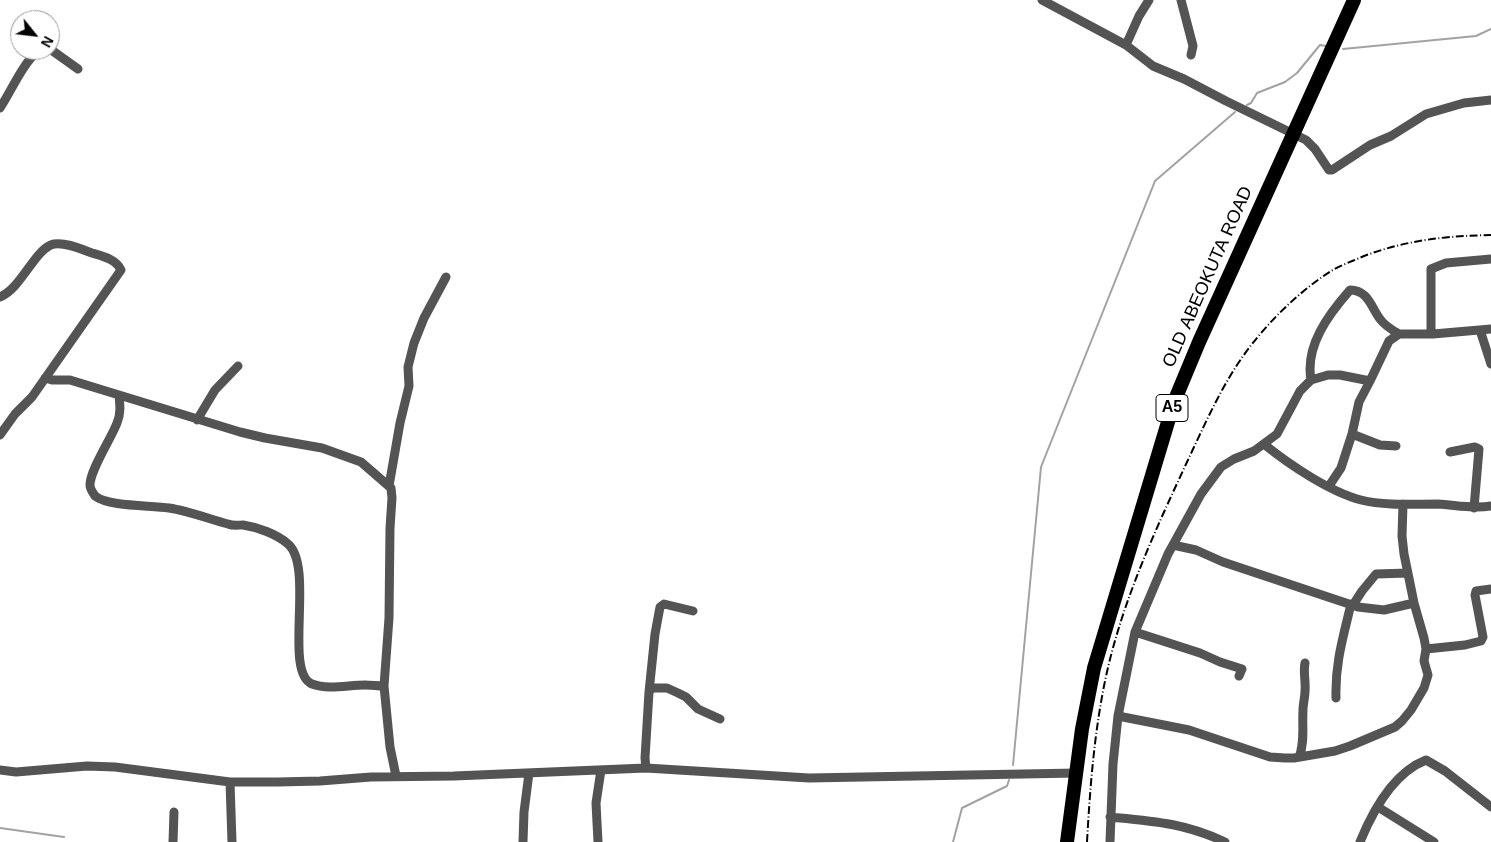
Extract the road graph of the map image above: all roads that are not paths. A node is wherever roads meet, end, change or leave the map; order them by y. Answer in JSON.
{"nodes":[{"id":1,"x":1042,"y":0,"type":"edge"},
{"id":2,"x":1181,"y":0,"type":"edge"},
{"id":3,"x":1354,"y":0,"type":"edge"},
{"id":4,"x":1150,"y":1,"type":"edge"},
{"id":5,"x":1126,"y":45,"type":"junction"},
{"id":6,"x":1191,"y":55,"type":"dead end"},
{"id":7,"x":60,"y":56,"type":"edge"},
{"id":8,"x":30,"y":60,"type":"edge"},
{"id":9,"x":78,"y":69,"type":"dead end"},
{"id":10,"x":1491,"y":100,"type":"edge"},
{"id":11,"x":0,"y":108,"type":"edge"},
{"id":12,"x":1293,"y":133,"type":"junction"},
{"id":13,"x":1491,"y":259,"type":"edge"},
{"id":14,"x":446,"y":277,"type":"dead end"},
{"id":15,"x":0,"y":297,"type":"edge"},
{"id":16,"x":1491,"y":329,"type":"edge"},
{"id":17,"x":1480,"y":330,"type":"junction"},
{"id":18,"x":1399,"y":334,"type":"junction"},
{"id":19,"x":1431,"y":334,"type":"junction"},
{"id":20,"x":1491,"y":364,"type":"edge"},
{"id":21,"x":238,"y":366,"type":"dead end"},
{"id":22,"x":45,"y":378,"type":"junction"},
{"id":23,"x":1311,"y":380,"type":"junction"},
{"id":24,"x":1370,"y":381,"type":"junction"},
{"id":25,"x":119,"y":396,"type":"junction"},
{"id":26,"x":197,"y":420,"type":"junction"},
{"id":27,"x":1352,"y":434,"type":"junction"},
{"id":28,"x":0,"y":435,"type":"edge"},
{"id":29,"x":1265,"y":444,"type":"junction"},
{"id":30,"x":1396,"y":446,"type":"dead end"},
{"id":31,"x":1450,"y":452,"type":"dead end"},
{"id":32,"x":389,"y":486,"type":"junction"},
{"id":33,"x":1329,"y":486,"type":"junction"},
{"id":34,"x":1403,"y":504,"type":"junction"},
{"id":35,"x":1491,"y":506,"type":"edge"},
{"id":36,"x":1474,"y":508,"type":"junction"},
{"id":37,"x":1172,"y":545,"type":"junction"},
{"id":38,"x":1408,"y":573,"type":"junction"},
{"id":39,"x":1491,"y":589,"type":"edge"},
{"id":40,"x":1414,"y":603,"type":"junction"},
{"id":41,"x":1352,"y":605,"type":"junction"},
{"id":42,"x":693,"y":611,"type":"dead end"},
{"id":43,"x":1136,"y":632,"type":"junction"},
{"id":44,"x":1487,"y":639,"type":"edge"},
{"id":45,"x":1426,"y":649,"type":"junction"},
{"id":46,"x":1306,"y":663,"type":"dead end"},
{"id":47,"x":1239,"y":676,"type":"dead end"},
{"id":48,"x":384,"y":686,"type":"junction"},
{"id":49,"x":649,"y":692,"type":"junction"},
{"id":50,"x":1336,"y":698,"type":"dead end"},
{"id":51,"x":1118,"y":716,"type":"junction"},
{"id":52,"x":720,"y":719,"type":"dead end"},
{"id":53,"x":1299,"y":757,"type":"junction"},
{"id":54,"x":646,"y":768,"type":"junction"},
{"id":55,"x":0,"y":770,"type":"edge"},
{"id":56,"x":601,"y":770,"type":"junction"},
{"id":57,"x":529,"y":773,"type":"junction"},
{"id":58,"x":1077,"y":773,"type":"junction"},
{"id":59,"x":396,"y":776,"type":"junction"},
{"id":60,"x":230,"y":782,"type":"junction"},
{"id":61,"x":1378,"y":807,"type":"junction"},
{"id":62,"x":1491,"y":807,"type":"edge"},
{"id":63,"x":174,"y":812,"type":"dead end"},
{"id":64,"x":1110,"y":817,"type":"junction"},
{"id":65,"x":173,"y":842,"type":"edge"},
{"id":66,"x":232,"y":842,"type":"edge"},
{"id":67,"x":523,"y":842,"type":"edge"},
{"id":68,"x":598,"y":842,"type":"edge"},
{"id":69,"x":1067,"y":842,"type":"edge"},
{"id":70,"x":1110,"y":842,"type":"edge"},
{"id":71,"x":1225,"y":842,"type":"edge"},
{"id":72,"x":1360,"y":842,"type":"edge"},
{"id":73,"x":1434,"y":842,"type":"edge"}],
"edges":[{"from":1,"to":5,"type":"street"},
{"from":2,"to":6,"type":"street"},
{"from":3,"to":12,"type":"highway","name":"OLD ABEOKUTA ROAD","number":"A5"},
{"from":4,"to":5,"type":"street"},
{"from":5,"to":12,"type":"street"},
{"from":7,"to":9,"type":"street"},
{"from":8,"to":11,"type":"street"},
{"from":10,"to":12,"type":"street"},
{"from":12,"to":58,"type":"highway","name":"OLD ABEOKUTA ROAD","number":"A5"},
{"from":13,"to":19,"type":"street"},
{"from":14,"to":32,"type":"street"},
{"from":15,"to":22,"type":"street"},
{"from":16,"to":17,"type":"street"},
{"from":17,"to":19,"type":"street"},
{"from":17,"to":20,"type":"street"},
{"from":18,"to":19,"type":"street"},
{"from":18,"to":23,"type":"street"},
{"from":18,"to":24,"type":"street"},
{"from":21,"to":26,"type":"street"},
{"from":22,"to":25,"type":"street"},
{"from":22,"to":28,"type":"street"},
{"from":23,"to":24,"type":"street"},
{"from":23,"to":29,"type":"street"},
{"from":24,"to":27,"type":"street"},
{"from":25,"to":26,"type":"street"},
{"from":25,"to":48,"type":"street"},
{"from":26,"to":32,"type":"street"},
{"from":27,"to":30,"type":"street"},
{"from":27,"to":33,"type":"street"},
{"from":29,"to":33,"type":"street"},
{"from":29,"to":37,"type":"street"},
{"from":31,"to":36,"type":"street"},
{"from":32,"to":48,"type":"street"},
{"from":33,"to":34,"type":"street"},
{"from":34,"to":36,"type":"street"},
{"from":34,"to":38,"type":"street"},
{"from":35,"to":36,"type":"street"},
{"from":37,"to":41,"type":"street"},
{"from":37,"to":43,"type":"street"},
{"from":38,"to":40,"type":"street"},
{"from":38,"to":41,"type":"street"},
{"from":39,"to":44,"type":"street"},
{"from":40,"to":41,"type":"street"},
{"from":40,"to":45,"type":"street"},
{"from":41,"to":50,"type":"street"},
{"from":42,"to":49,"type":"street"},
{"from":43,"to":47,"type":"street"},
{"from":43,"to":51,"type":"street"},
{"from":44,"to":45,"type":"street"},
{"from":45,"to":53,"type":"street"},
{"from":46,"to":53,"type":"street"},
{"from":48,"to":59,"type":"street"},
{"from":49,"to":52,"type":"street"},
{"from":49,"to":54,"type":"street"},
{"from":51,"to":53,"type":"street"},
{"from":51,"to":64,"type":"street"},
{"from":54,"to":56,"type":"street"},
{"from":54,"to":58,"type":"street"},
{"from":55,"to":60,"type":"street"},
{"from":56,"to":57,"type":"street"},
{"from":56,"to":68,"type":"street"},
{"from":57,"to":59,"type":"street"},
{"from":57,"to":67,"type":"street"},
{"from":58,"to":69,"type":"highway","name":"OLD ABEOKUTA ROAD","number":"A5"},
{"from":59,"to":60,"type":"street"},
{"from":60,"to":66,"type":"street"},
{"from":61,"to":62,"type":"street"},
{"from":61,"to":72,"type":"street"},
{"from":61,"to":73,"type":"street"},
{"from":63,"to":65,"type":"street"},
{"from":64,"to":70,"type":"street"},
{"from":64,"to":71,"type":"street"}]}
